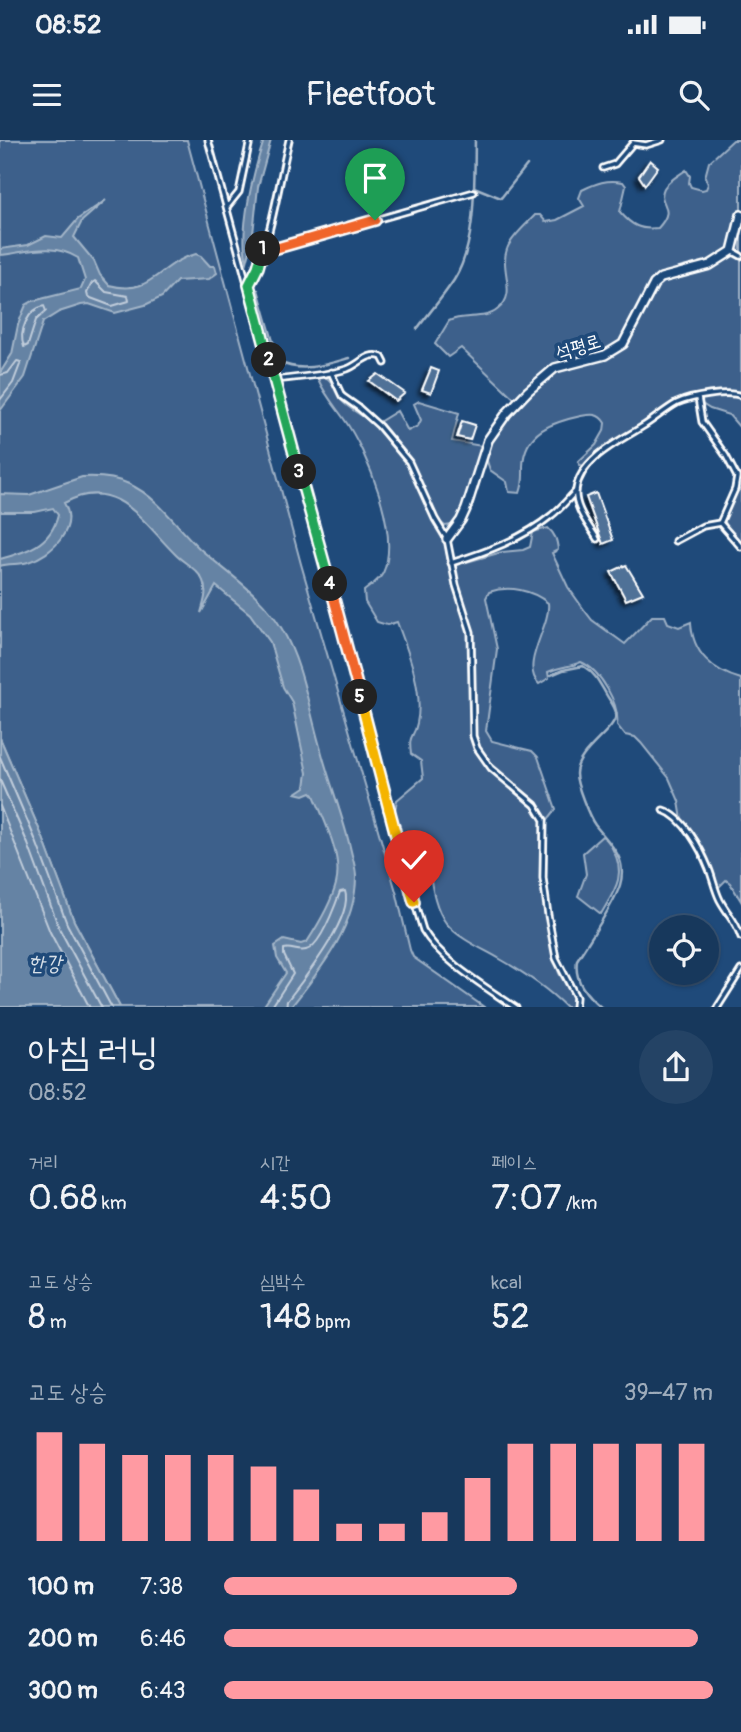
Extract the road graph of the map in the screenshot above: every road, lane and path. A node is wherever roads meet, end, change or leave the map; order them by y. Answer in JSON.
{"nodes":[{"id":1,"x":208,"y":140,"type":"edge"},
{"id":2,"x":250,"y":140,"type":"edge"},
{"id":3,"x":289,"y":140,"type":"edge"},
{"id":4,"x":662,"y":140,"type":"edge"},
{"id":5,"x":632,"y":142,"type":"edge"},
{"id":6,"x":603,"y":168,"type":"dead end"},
{"id":7,"x":474,"y":192,"type":"dead end"},
{"id":8,"x":227,"y":206,"type":"junction"},
{"id":9,"x":741,"y":215,"type":"edge"},
{"id":10,"x":264,"y":248,"type":"junction"},
{"id":11,"x":732,"y":251,"type":"junction"},
{"id":12,"x":741,"y":256,"type":"edge"},
{"id":13,"x":249,"y":285,"type":"junction"},
{"id":14,"x":384,"y":363,"type":"dead end"},
{"id":15,"x":331,"y":372,"type":"junction"},
{"id":16,"x":275,"y":380,"type":"junction"},
{"id":17,"x":741,"y":396,"type":"edge"},
{"id":18,"x":698,"y":398,"type":"junction"},
{"id":19,"x":576,"y":491,"type":"junction"},
{"id":20,"x":720,"y":523,"type":"junction"},
{"id":21,"x":447,"y":539,"type":"junction"},
{"id":22,"x":597,"y":540,"type":"dead end"},
{"id":23,"x":675,"y":541,"type":"dead end"},
{"id":24,"x":741,"y":547,"type":"edge"},
{"id":25,"x":451,"y":563,"type":"junction"},
{"id":26,"x":663,"y":810,"type":"dead end"},
{"id":27,"x":741,"y":937,"type":"edge"},
{"id":28,"x":741,"y":970,"type":"edge"},
{"id":29,"x":516,"y":1007,"type":"edge"},
{"id":30,"x":575,"y":1007,"type":"edge"},
{"id":31,"x":717,"y":1007,"type":"edge"}],
"edges":[{"from":1,"to":8,"type":"lane"},
{"from":2,"to":8,"type":"lane"},
{"from":3,"to":10,"type":"lane"},
{"from":4,"to":5,"type":"lane"},
{"from":5,"to":6,"type":"lane"},
{"from":7,"to":10,"type":"lane"},
{"from":8,"to":13,"type":"lane"},
{"from":9,"to":11,"type":"street"},
{"from":10,"to":13,"type":"lane"},
{"from":11,"to":12,"type":"lane"},
{"from":11,"to":21,"type":"street","name":"석평로"},
{"from":13,"to":16,"type":"lane"},
{"from":14,"to":15,"type":"lane"},
{"from":15,"to":16,"type":"lane"},
{"from":15,"to":21,"type":"lane"},
{"from":16,"to":29,"type":"lane"},
{"from":17,"to":18,"type":"lane"},
{"from":18,"to":19,"type":"lane"},
{"from":18,"to":20,"type":"lane"},
{"from":19,"to":22,"type":"lane"},
{"from":19,"to":25,"type":"lane"},
{"from":20,"to":23,"type":"lane"},
{"from":20,"to":24,"type":"lane"},
{"from":21,"to":25,"type":"lane"},
{"from":25,"to":30,"type":"lane"},
{"from":26,"to":27,"type":"lane"},
{"from":28,"to":31,"type":"lane"}]}
